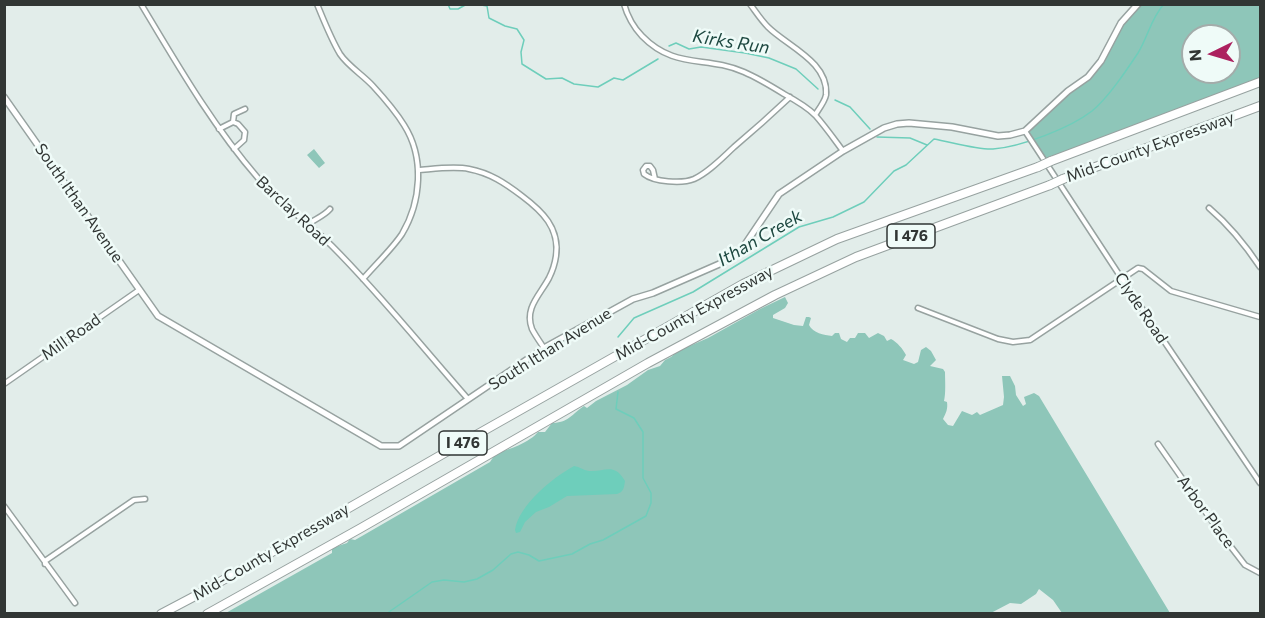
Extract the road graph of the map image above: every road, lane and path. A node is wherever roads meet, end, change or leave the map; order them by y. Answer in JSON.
{"nodes":[{"id":1,"x":141,"y":4,"type":"edge"},
{"id":2,"x":317,"y":4,"type":"edge"},
{"id":3,"x":624,"y":4,"type":"edge"},
{"id":4,"x":750,"y":4,"type":"edge"},
{"id":5,"x":1138,"y":4,"type":"edge"},
{"id":6,"x":1260,"y":82,"type":"edge"},
{"id":7,"x":4,"y":97,"type":"edge"},
{"id":8,"x":790,"y":97,"type":"junction"},
{"id":9,"x":1260,"y":106,"type":"edge"},
{"id":10,"x":245,"y":109,"type":"dead end"},
{"id":11,"x":815,"y":115,"type":"junction"},
{"id":12,"x":233,"y":122,"type":"junction"},
{"id":13,"x":219,"y":129,"type":"junction"},
{"id":14,"x":1024,"y":131,"type":"junction"},
{"id":15,"x":234,"y":149,"type":"junction"},
{"id":16,"x":843,"y":151,"type":"junction"},
{"id":17,"x":418,"y":170,"type":"junction"},
{"id":18,"x":655,"y":179,"type":"dead end"},
{"id":19,"x":1209,"y":208,"type":"dead end"},
{"id":20,"x":330,"y":209,"type":"dead end"},
{"id":21,"x":307,"y":225,"type":"junction"},
{"id":22,"x":1260,"y":267,"type":"edge"},
{"id":23,"x":363,"y":279,"type":"junction"},
{"id":24,"x":1122,"y":279,"type":"junction"},
{"id":25,"x":139,"y":290,"type":"junction"},
{"id":26,"x":918,"y":308,"type":"dead end"},
{"id":27,"x":1260,"y":317,"type":"edge"},
{"id":28,"x":544,"y":348,"type":"junction"},
{"id":29,"x":4,"y":384,"type":"edge"},
{"id":30,"x":468,"y":400,"type":"junction"},
{"id":31,"x":1158,"y":444,"type":"dead end"},
{"id":32,"x":1260,"y":483,"type":"edge"},
{"id":33,"x":145,"y":499,"type":"dead end"},
{"id":34,"x":4,"y":507,"type":"edge"},
{"id":35,"x":45,"y":564,"type":"junction"},
{"id":36,"x":1260,"y":573,"type":"edge"},
{"id":37,"x":75,"y":603,"type":"dead end"},
{"id":38,"x":161,"y":614,"type":"edge"},
{"id":39,"x":207,"y":614,"type":"edge"}],
"edges":[{"from":1,"to":13,"type":"street","name":"Barclay Road"},
{"from":2,"to":17,"type":"street"},
{"from":3,"to":8,"type":"street"},
{"from":4,"to":11,"type":"street"},
{"from":5,"to":14,"type":"street"},
{"from":6,"to":38,"type":"highway","name":"Mid-County Expressway","number":"I 476","bridge":true},
{"from":7,"to":25,"type":"street","name":"South Ithan Avenue"},
{"from":8,"to":11,"type":"street"},
{"from":8,"to":18,"type":"street"},
{"from":9,"to":39,"type":"highway","name":"Mid-County Expressway","number":"I 476","bridge":true},
{"from":10,"to":12,"type":"street"},
{"from":11,"to":16,"type":"street"},
{"from":12,"to":13,"type":"street"},
{"from":12,"to":15,"type":"street"},
{"from":13,"to":15,"type":"street","name":"Barclay Road"},
{"from":14,"to":16,"type":"street","name":"South Ithan Avenue"},
{"from":14,"to":24,"type":"street","name":"Clyde Road"},
{"from":15,"to":21,"type":"street","name":"Barclay Road"},
{"from":16,"to":28,"type":"street","name":"South Ithan Avenue"},
{"from":17,"to":23,"type":"street"},
{"from":17,"to":28,"type":"street"},
{"from":19,"to":22,"type":"street"},
{"from":20,"to":21,"type":"street"},
{"from":21,"to":23,"type":"street","name":"Barclay Road"},
{"from":23,"to":30,"type":"street","name":"Barclay Road"},
{"from":24,"to":26,"type":"street"},
{"from":24,"to":27,"type":"street"},
{"from":24,"to":32,"type":"street","name":"Clyde Road"},
{"from":25,"to":29,"type":"street","name":"Mill Road"},
{"from":25,"to":30,"type":"street","name":"South Ithan Avenue"},
{"from":28,"to":30,"type":"street","name":"South Ithan Avenue"},
{"from":31,"to":36,"type":"street","name":"Arbor Place"},
{"from":33,"to":35,"type":"street"},
{"from":34,"to":35,"type":"street"},
{"from":35,"to":37,"type":"street"}]}
